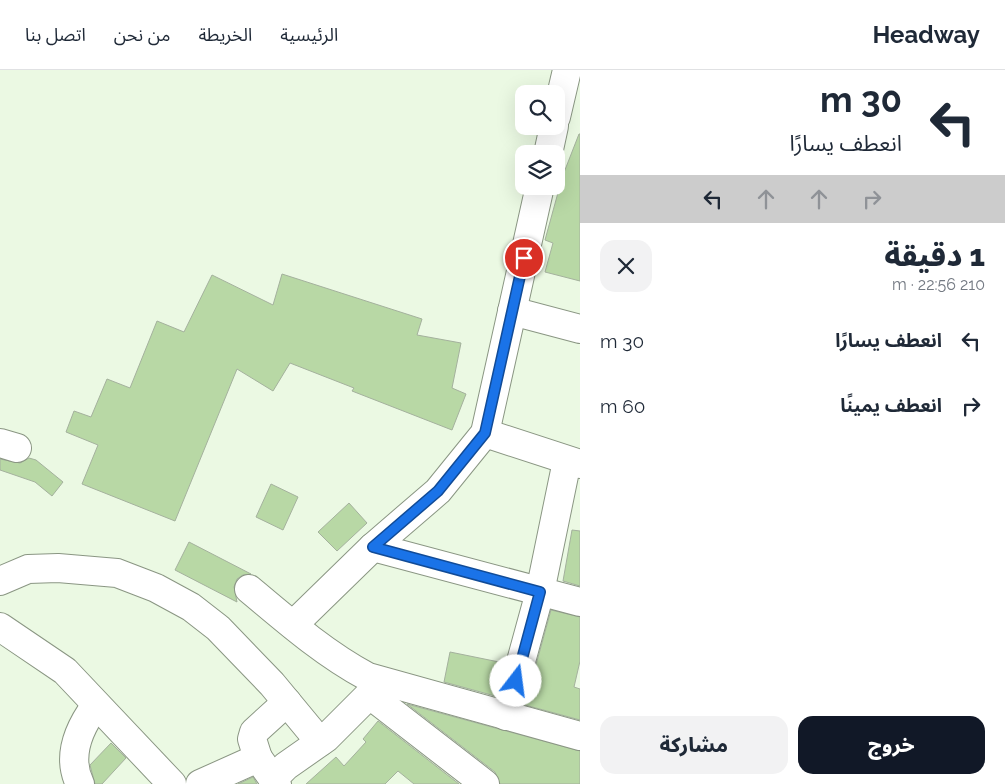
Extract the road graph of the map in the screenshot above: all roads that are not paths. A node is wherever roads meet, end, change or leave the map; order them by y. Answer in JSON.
{"nodes":[{"id":1,"x":567,"y":70,"type":"edge"},
{"id":2,"x":563,"y":85,"type":"edge"},
{"id":3,"x":538,"y":195,"type":"edge"},
{"id":4,"x":512,"y":311,"type":"junction"},
{"id":5,"x":580,"y":329,"type":"edge"},
{"id":6,"x":485,"y":433,"type":"junction"},
{"id":7,"x":574,"y":462,"type":"edge"},
{"id":8,"x":373,"y":547,"type":"junction"},
{"id":9,"x":0,"y":581,"type":"edge"},
{"id":10,"x":249,"y":589,"type":"dead end"},
{"id":11,"x":540,"y":592,"type":"junction"},
{"id":12,"x":580,"y":602,"type":"edge"},
{"id":13,"x":293,"y":625,"type":"junction"},
{"id":14,"x":0,"y":627,"type":"edge"},
{"id":15,"x":376,"y":688,"type":"junction"},
{"id":16,"x":287,"y":702,"type":"junction"},
{"id":17,"x":96,"y":705,"type":"junction"},
{"id":18,"x":506,"y":716,"type":"junction"},
{"id":19,"x":580,"y":736,"type":"edge"},
{"id":20,"x":320,"y":742,"type":"junction"},
{"id":21,"x":269,"y":774,"type":"edge"},
{"id":22,"x":80,"y":784,"type":"edge"},
{"id":23,"x":172,"y":784,"type":"edge"},
{"id":24,"x":200,"y":784,"type":"edge"},
{"id":25,"x":485,"y":784,"type":"edge"}],
"edges":[{"from":1,"to":2,"type":"street"},
{"from":3,"to":4,"type":"street"},
{"from":4,"to":5,"type":"street"},
{"from":4,"to":6,"type":"street"},
{"from":6,"to":7,"type":"street"},
{"from":6,"to":8,"type":"street"},
{"from":7,"to":11,"type":"street"},
{"from":8,"to":11,"type":"street"},
{"from":8,"to":13,"type":"street"},
{"from":9,"to":16,"type":"street"},
{"from":10,"to":13,"type":"street"},
{"from":11,"to":12,"type":"street"},
{"from":11,"to":18,"type":"street"},
{"from":13,"to":15,"type":"street"},
{"from":14,"to":17,"type":"street"},
{"from":15,"to":18,"type":"street"},
{"from":15,"to":20,"type":"street"},
{"from":15,"to":25,"type":"street"},
{"from":16,"to":20,"type":"street"},
{"from":16,"to":21,"type":"street"},
{"from":17,"to":22,"type":"street"},
{"from":17,"to":23,"type":"street"},
{"from":18,"to":19,"type":"street"},
{"from":20,"to":21,"type":"street"},
{"from":21,"to":24,"type":"street"}]}
